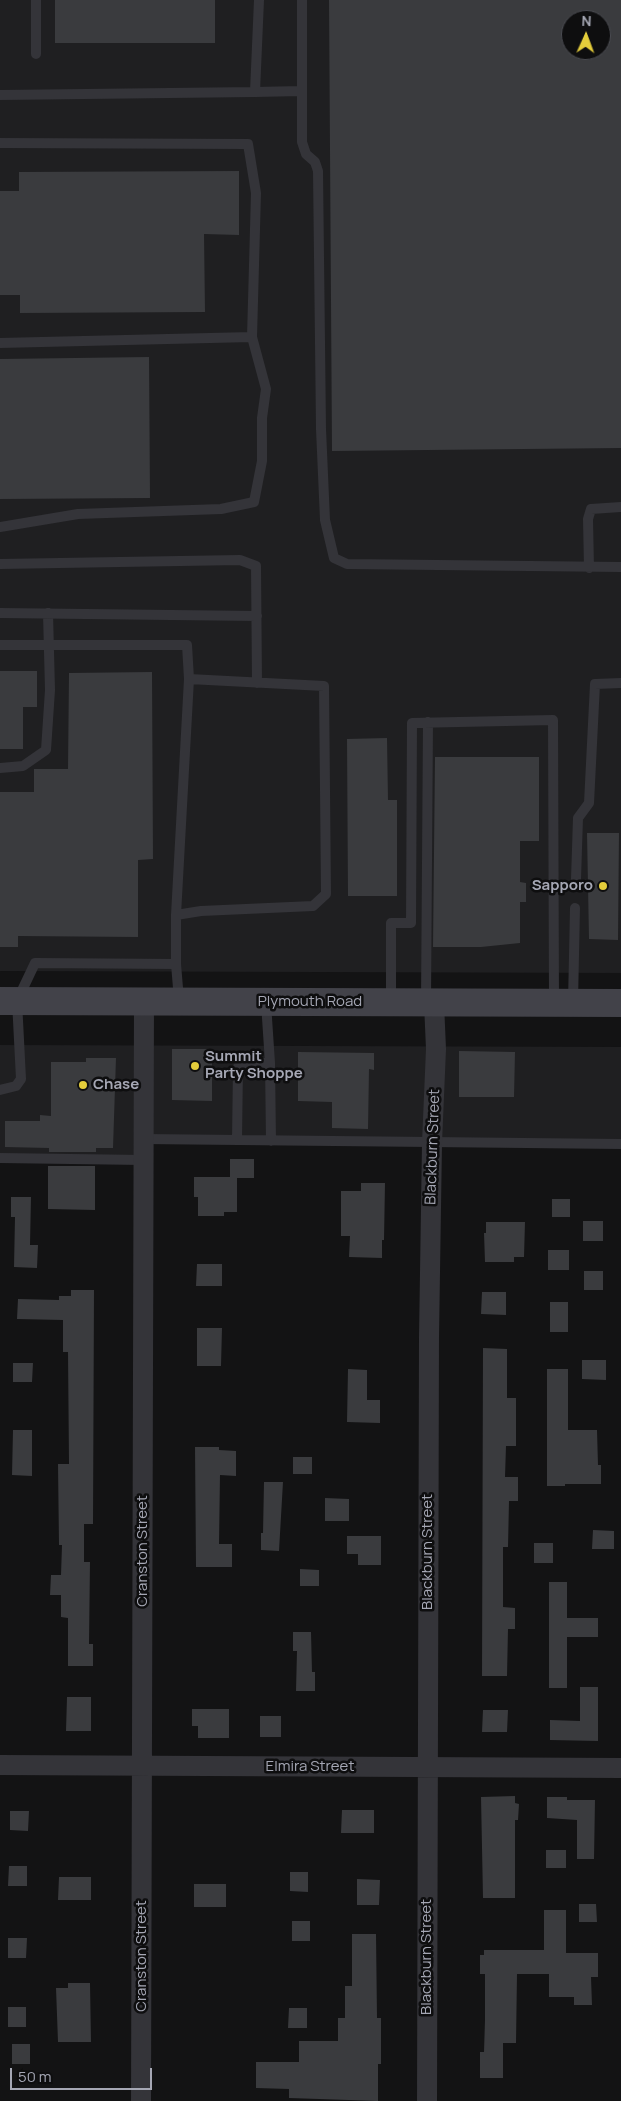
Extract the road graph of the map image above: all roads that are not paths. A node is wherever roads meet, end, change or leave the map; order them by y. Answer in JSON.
{"nodes":[{"id":1,"x":36,"y":0,"type":"edge"},
{"id":2,"x":259,"y":0,"type":"edge"},
{"id":3,"x":302,"y":0,"type":"edge"},
{"id":4,"x":36,"y":54,"type":"dead end"},
{"id":5,"x":301,"y":91,"type":"junction"},
{"id":6,"x":255,"y":92,"type":"junction"},
{"id":7,"x":0,"y":95,"type":"edge"},
{"id":8,"x":0,"y":143,"type":"edge"},
{"id":9,"x":252,"y":337,"type":"junction"},
{"id":10,"x":0,"y":343,"type":"edge"},
{"id":11,"x":621,"y":507,"type":"edge"},
{"id":12,"x":0,"y":527,"type":"edge"},
{"id":13,"x":0,"y":564,"type":"edge"},
{"id":14,"x":621,"y":567,"type":"edge"},
{"id":15,"x":588,"y":568,"type":"junction"},
{"id":16,"x":0,"y":613,"type":"edge"},
{"id":17,"x":48,"y":613,"type":"junction"},
{"id":18,"x":257,"y":616,"type":"junction"},
{"id":19,"x":0,"y":645,"type":"edge"},
{"id":20,"x":49,"y":646,"type":"junction"},
{"id":21,"x":189,"y":679,"type":"junction"},
{"id":22,"x":257,"y":683,"type":"junction"},
{"id":23,"x":621,"y":683,"type":"edge"},
{"id":24,"x":428,"y":722,"type":"junction"},
{"id":25,"x":0,"y":768,"type":"edge"},
{"id":26,"x":576,"y":879,"type":"dead end"},
{"id":27,"x":575,"y":908,"type":"dead end"},
{"id":28,"x":176,"y":914,"type":"junction"},
{"id":29,"x":176,"y":964,"type":"junction"},
{"id":30,"x":9,"y":1001,"type":"edge"},
{"id":31,"x":144,"y":1001,"type":"junction"},
{"id":32,"x":179,"y":1001,"type":"junction"},
{"id":33,"x":266,"y":1002,"type":"junction"},
{"id":34,"x":391,"y":1002,"type":"junction"},
{"id":35,"x":430,"y":1003,"type":"junction"},
{"id":36,"x":563,"y":1003,"type":"junction"},
{"id":37,"x":621,"y":1003,"type":"edge"},
{"id":38,"x":270,"y":1063,"type":"junction"},
{"id":39,"x":0,"y":1090,"type":"edge"},
{"id":40,"x":144,"y":1139,"type":"junction"},
{"id":41,"x":237,"y":1140,"type":"junction"},
{"id":42,"x":270,"y":1141,"type":"junction"},
{"id":43,"x":432,"y":1143,"type":"junction"},
{"id":44,"x":621,"y":1144,"type":"edge"},
{"id":45,"x":0,"y":1158,"type":"edge"},
{"id":46,"x":143,"y":1160,"type":"junction"},
{"id":47,"x":0,"y":1765,"type":"edge"},
{"id":48,"x":143,"y":1766,"type":"junction"},
{"id":49,"x":427,"y":1767,"type":"junction"},
{"id":50,"x":621,"y":1768,"type":"edge"},
{"id":51,"x":141,"y":2101,"type":"edge"},
{"id":52,"x":427,"y":2101,"type":"edge"}],
"edges":[{"from":1,"to":4,"type":"lane"},
{"from":2,"to":6,"type":"lane"},
{"from":3,"to":5,"type":"lane"},
{"from":5,"to":6,"type":"lane"},
{"from":5,"to":15,"type":"lane"},
{"from":6,"to":7,"type":"lane"},
{"from":8,"to":9,"type":"lane"},
{"from":9,"to":10,"type":"lane"},
{"from":9,"to":12,"type":"lane"},
{"from":11,"to":15,"type":"lane"},
{"from":13,"to":18,"type":"lane"},
{"from":14,"to":15,"type":"lane"},
{"from":16,"to":17,"type":"lane"},
{"from":17,"to":18,"type":"lane"},
{"from":17,"to":20,"type":"lane"},
{"from":18,"to":22,"type":"lane"},
{"from":19,"to":20,"type":"lane"},
{"from":20,"to":21,"type":"lane"},
{"from":20,"to":25,"type":"lane"},
{"from":21,"to":22,"type":"lane"},
{"from":21,"to":28,"type":"lane"},
{"from":22,"to":28,"type":"lane"},
{"from":23,"to":26,"type":"lane"},
{"from":24,"to":34,"type":"lane"},
{"from":24,"to":35,"type":"lane"},
{"from":24,"to":36,"type":"lane"},
{"from":27,"to":36,"type":"lane"},
{"from":28,"to":29,"type":"lane"},
{"from":29,"to":30,"type":"lane"},
{"from":29,"to":32,"type":"lane"},
{"from":30,"to":31,"type":"main road","name":"Plymouth Road"},
{"from":30,"to":39,"type":"lane"},
{"from":31,"to":32,"type":"main road","name":"Plymouth Road"},
{"from":31,"to":40,"type":"street","name":"Cranston Street"},
{"from":32,"to":33,"type":"main road","name":"Plymouth Road"},
{"from":33,"to":34,"type":"main road","name":"Plymouth Road"},
{"from":33,"to":38,"type":"lane"},
{"from":34,"to":35,"type":"main road","name":"Plymouth Road"},
{"from":35,"to":36,"type":"main road","name":"Plymouth Road"},
{"from":35,"to":43,"type":"street","name":"Blackburn Street"},
{"from":36,"to":37,"type":"main road","name":"Plymouth Road"},
{"from":38,"to":41,"type":"lane"},
{"from":38,"to":42,"type":"lane"},
{"from":40,"to":41,"type":"lane"},
{"from":40,"to":46,"type":"street","name":"Cranston Street"},
{"from":41,"to":42,"type":"lane"},
{"from":42,"to":43,"type":"lane"},
{"from":43,"to":44,"type":"lane"},
{"from":43,"to":49,"type":"street","name":"Blackburn Street"},
{"from":45,"to":46,"type":"lane"},
{"from":46,"to":48,"type":"street","name":"Cranston Street"},
{"from":47,"to":48,"type":"street","name":"Elmira Street"},
{"from":48,"to":49,"type":"street","name":"Elmira Street"},
{"from":48,"to":51,"type":"street","name":"Cranston Street"},
{"from":49,"to":50,"type":"street","name":"Elmira Street"},
{"from":49,"to":52,"type":"street","name":"Blackburn Street"}]}
